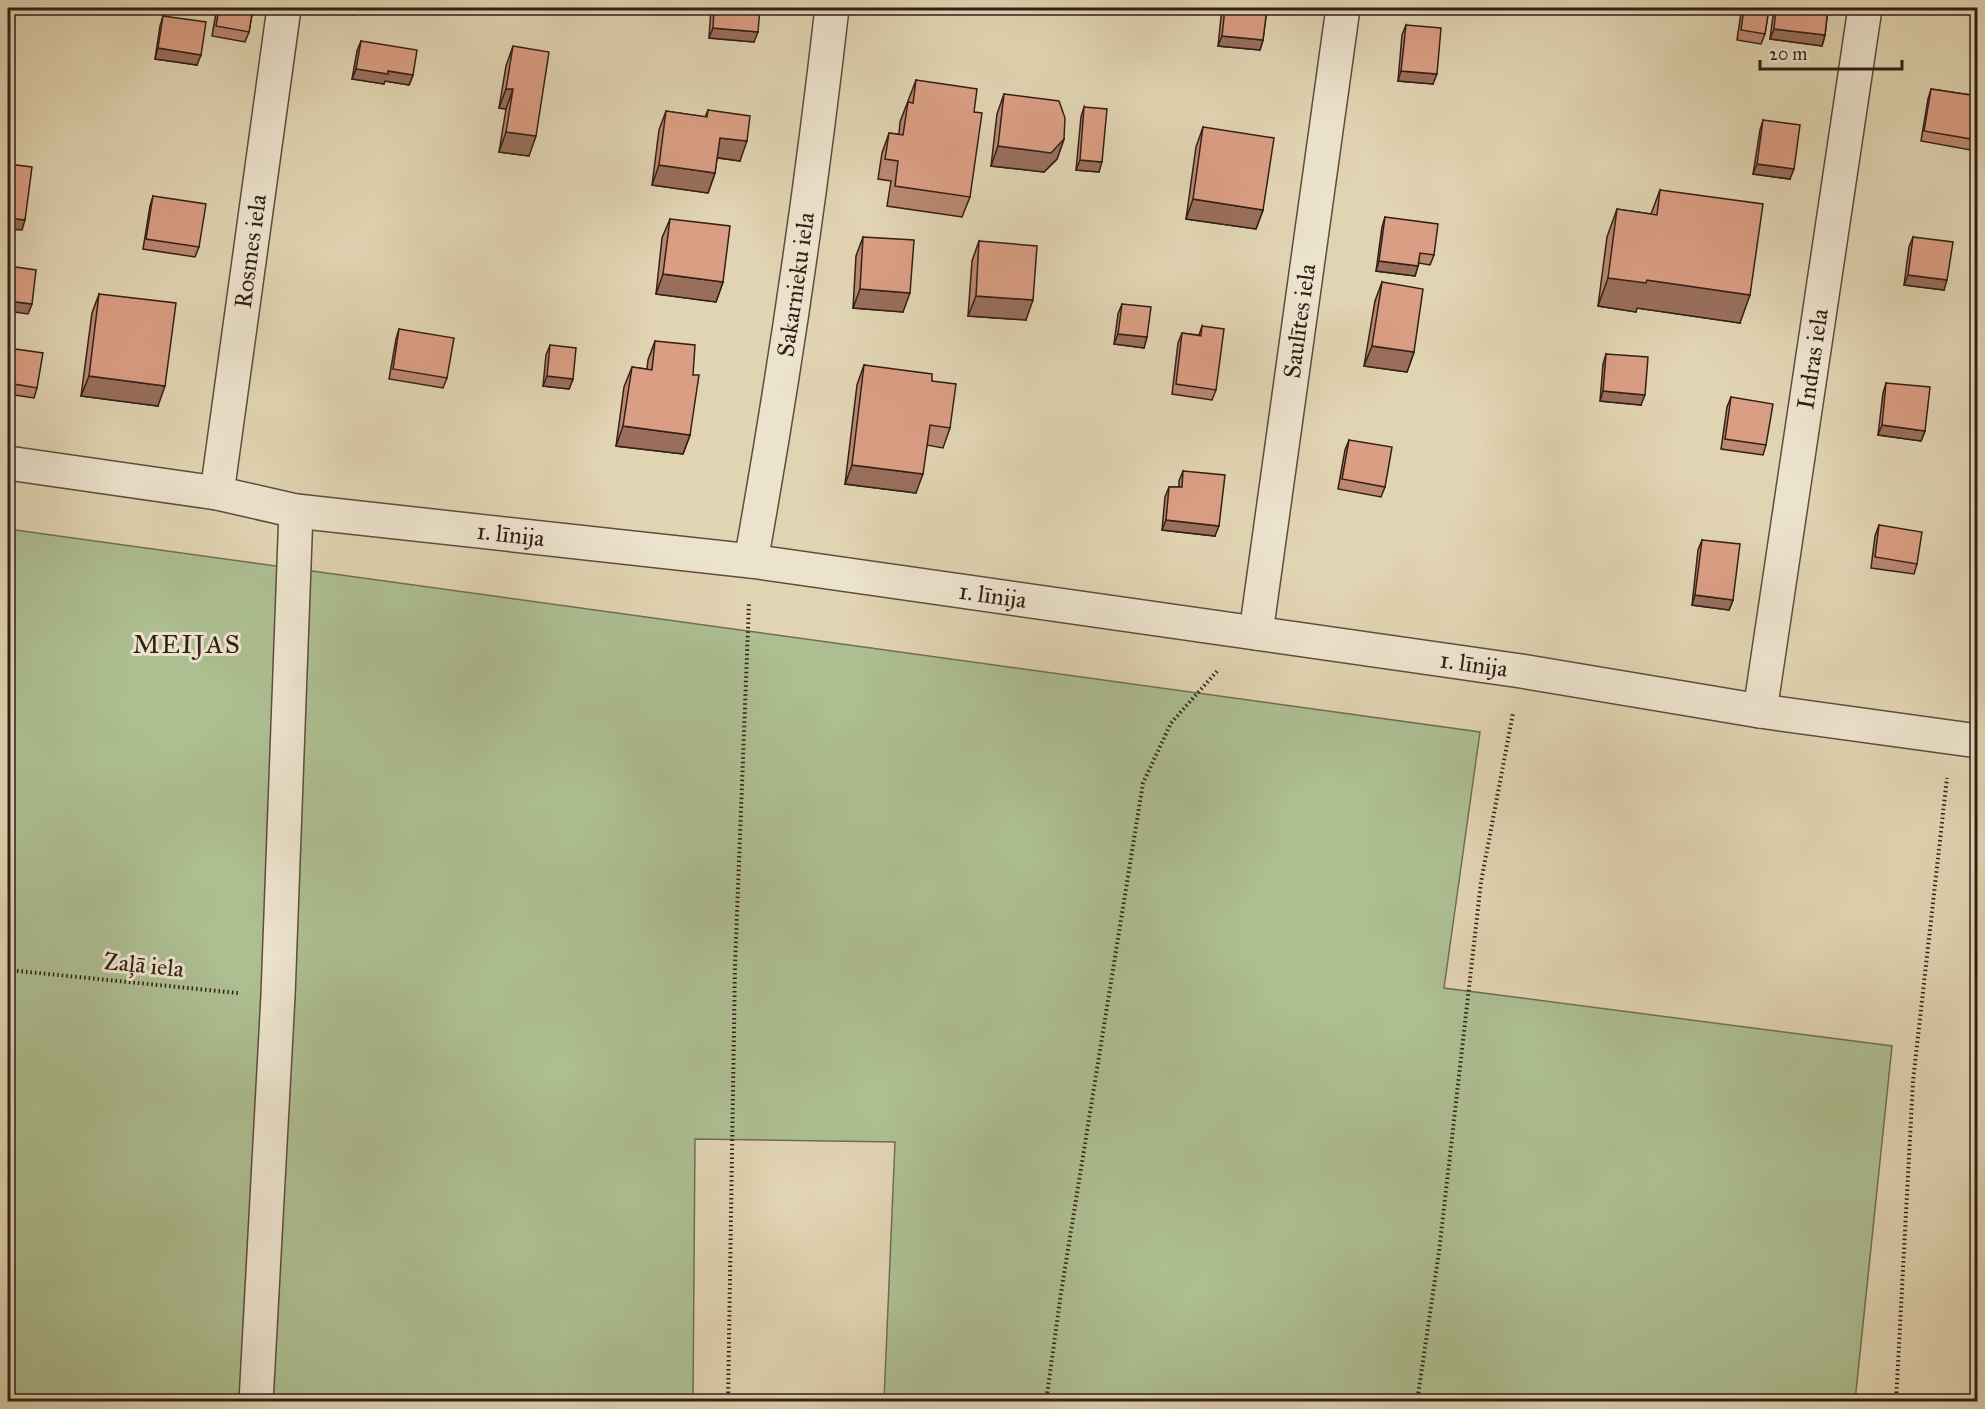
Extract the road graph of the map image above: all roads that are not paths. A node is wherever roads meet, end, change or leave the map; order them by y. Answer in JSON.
{"nodes":[{"id":1,"x":284,"y":8,"type":"edge"},
{"id":2,"x":832,"y":8,"type":"edge"},
{"id":3,"x":1343,"y":8,"type":"edge"},
{"id":4,"x":1865,"y":8,"type":"edge"},
{"id":5,"x":8,"y":463,"type":"edge"},
{"id":6,"x":217,"y":493,"type":"junction"},
{"id":7,"x":297,"y":511,"type":"junction"},
{"id":8,"x":751,"y":561,"type":"junction"},
{"id":9,"x":1242,"y":631,"type":"junction"},
{"id":10,"x":1760,"y":711,"type":"junction"},
{"id":11,"x":1965,"y":739,"type":"edge"},
{"id":12,"x":256,"y":1401,"type":"edge"}],
"edges":[{"from":1,"to":6,"type":"street","name":"Rosmes iela"},
{"from":2,"to":8,"type":"street","name":"Sakarnieku iela"},
{"from":3,"to":9,"type":"street","name":"Saulītes iela"},
{"from":4,"to":10,"type":"street","name":"Indras iela"},
{"from":5,"to":6,"type":"street","name":"1. līnija"},
{"from":6,"to":7,"type":"street","name":"1. līnija"},
{"from":7,"to":8,"type":"street","name":"1. līnija"},
{"from":7,"to":12,"type":"street"},
{"from":8,"to":9,"type":"street","name":"1. līnija"},
{"from":9,"to":10,"type":"street","name":"1. līnija"},
{"from":10,"to":11,"type":"street","name":"1. līnija"}]}
